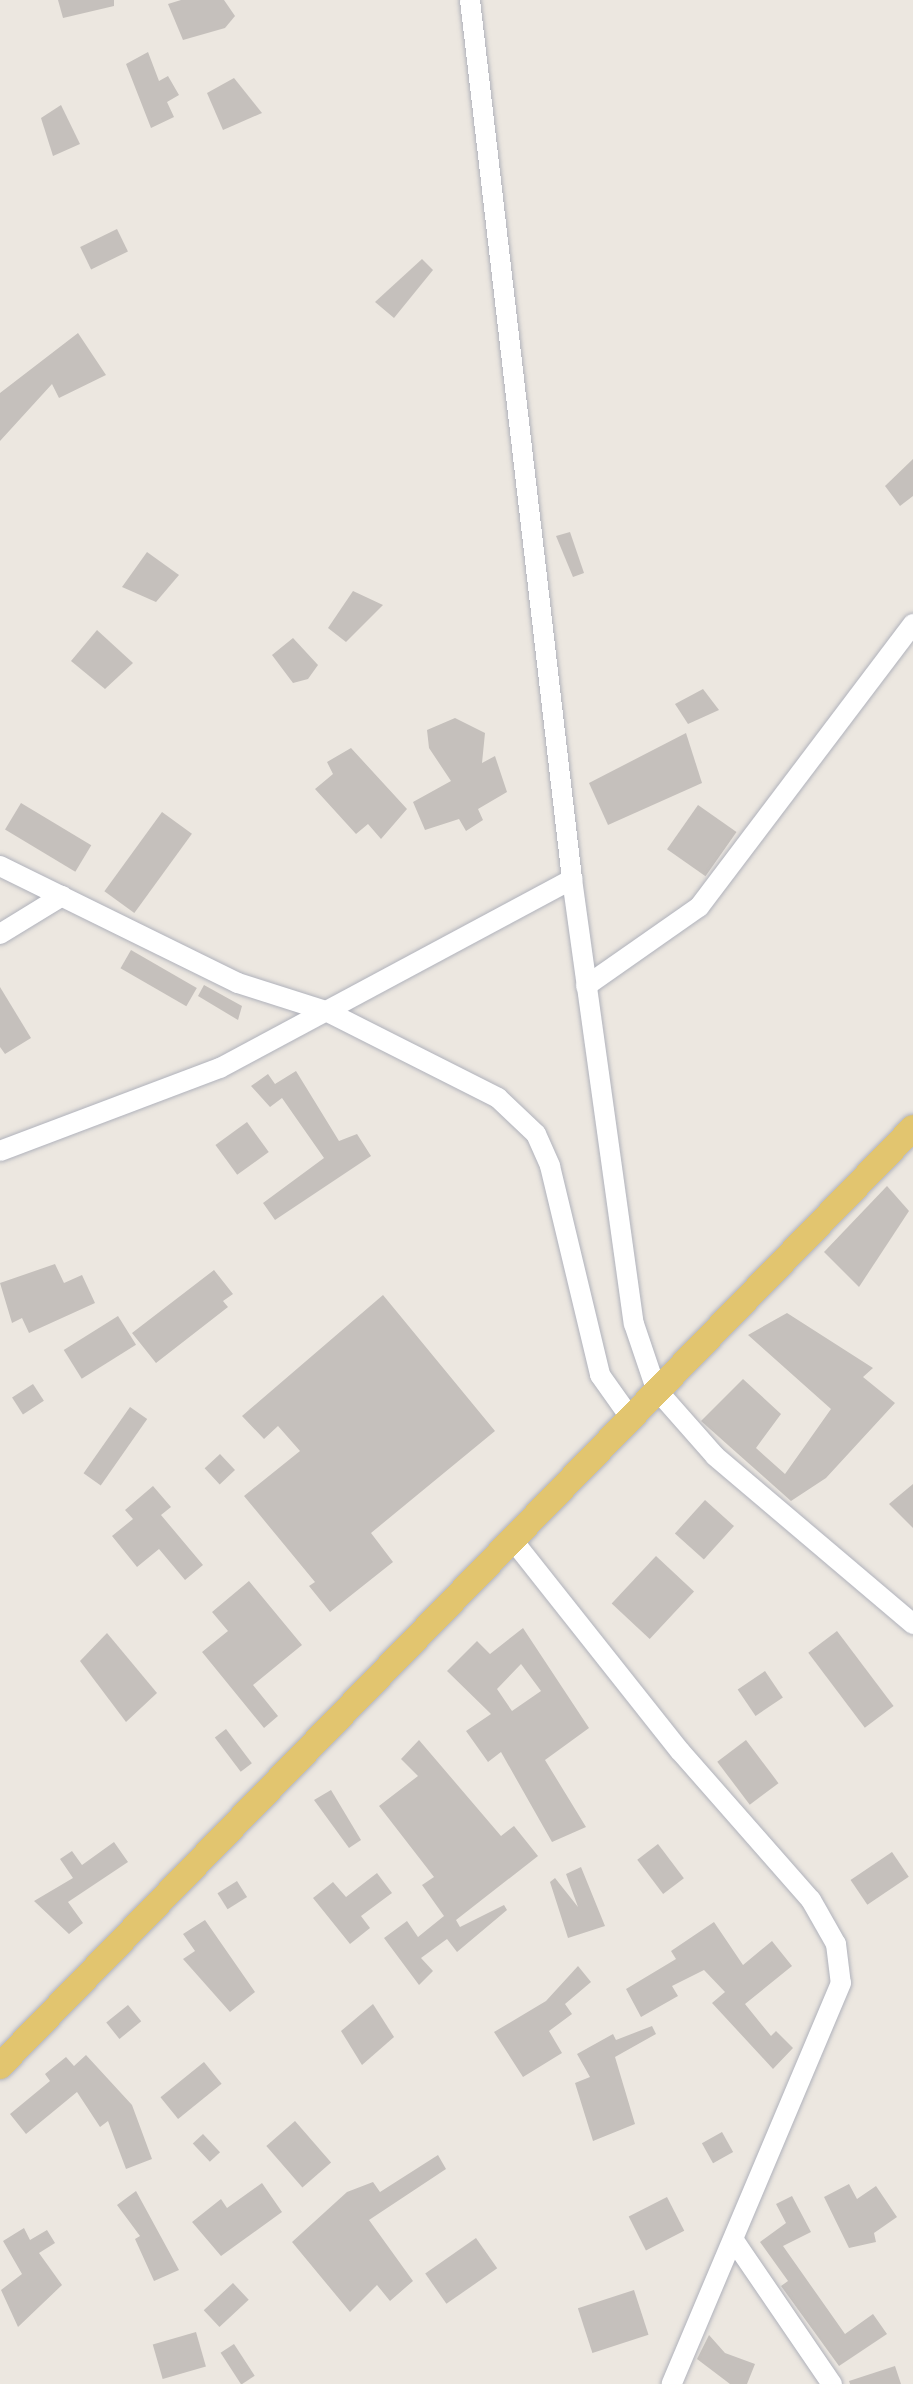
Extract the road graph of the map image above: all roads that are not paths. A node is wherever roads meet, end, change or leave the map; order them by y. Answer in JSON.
{"nodes":[{"id":1,"x":470,"y":0,"type":"edge"},
{"id":2,"x":913,"y":624,"type":"edge"},
{"id":3,"x":0,"y":866,"type":"edge"},
{"id":4,"x":572,"y":879,"type":"junction"},
{"id":5,"x":62,"y":896,"type":"junction"},
{"id":6,"x":0,"y":934,"type":"edge"},
{"id":7,"x":586,"y":986,"type":"junction"},
{"id":8,"x":326,"y":1011,"type":"junction"},
{"id":9,"x":913,"y":1128,"type":"edge"},
{"id":10,"x":0,"y":1151,"type":"edge"},
{"id":11,"x":656,"y":1389,"type":"junction"},
{"id":12,"x":629,"y":1416,"type":"junction"},
{"id":13,"x":511,"y":1538,"type":"junction"},
{"id":14,"x":913,"y":1624,"type":"edge"},
{"id":15,"x":0,"y":2066,"type":"edge"},
{"id":16,"x":735,"y":2242,"type":"junction"},
{"id":17,"x":672,"y":2384,"type":"edge"},
{"id":18,"x":832,"y":2384,"type":"edge"}],
"edges":[{"from":1,"to":4,"type":"street"},
{"from":2,"to":7,"type":"street"},
{"from":3,"to":5,"type":"street"},
{"from":4,"to":7,"type":"street"},
{"from":4,"to":8,"type":"street"},
{"from":5,"to":6,"type":"street"},
{"from":5,"to":8,"type":"street"},
{"from":7,"to":11,"type":"street"},
{"from":8,"to":10,"type":"street"},
{"from":8,"to":12,"type":"street"},
{"from":9,"to":11,"type":"main road"},
{"from":11,"to":12,"type":"main road"},
{"from":11,"to":14,"type":"street"},
{"from":12,"to":13,"type":"main road"},
{"from":13,"to":15,"type":"main road"},
{"from":13,"to":16,"type":"street"},
{"from":16,"to":17,"type":"street"},
{"from":16,"to":18,"type":"street"}]}
